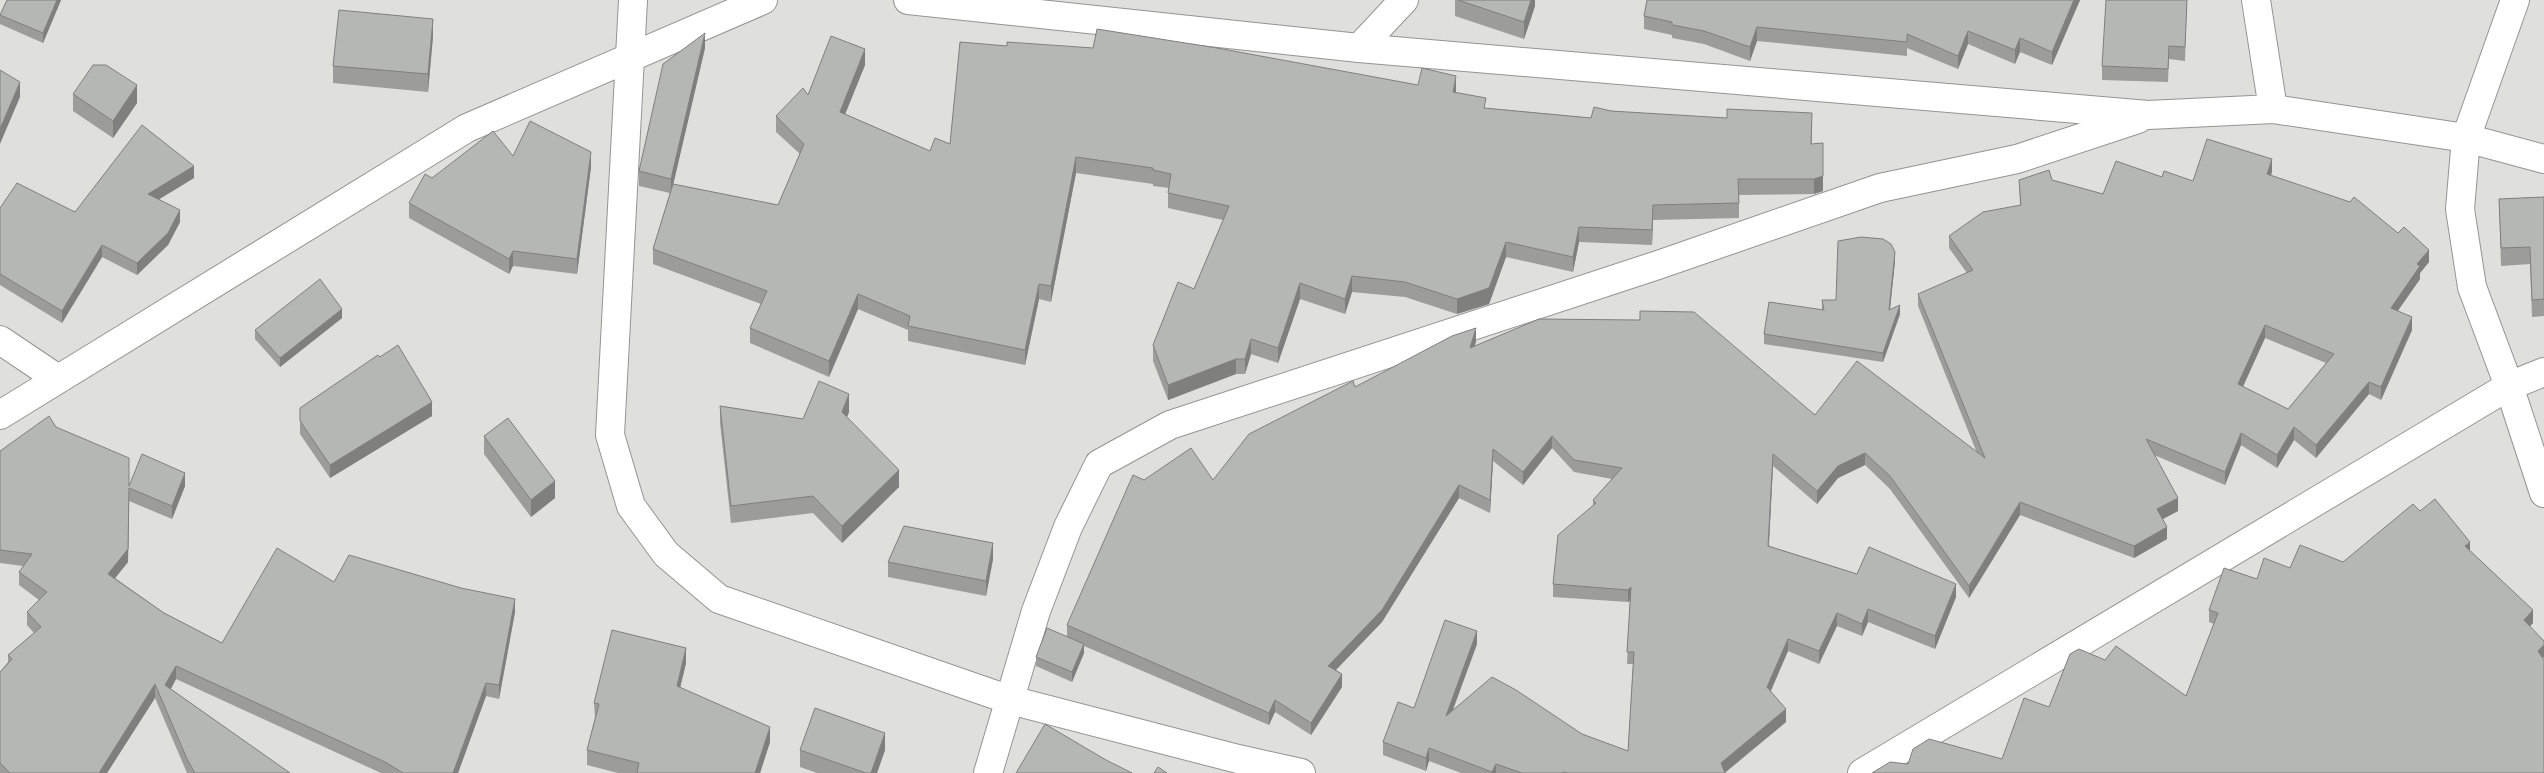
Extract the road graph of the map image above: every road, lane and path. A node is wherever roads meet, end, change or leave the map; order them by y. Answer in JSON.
{"nodes":[{"id":1,"x":633,"y":0,"type":"edge"},
{"id":2,"x":763,"y":0,"type":"edge"},
{"id":3,"x":908,"y":0,"type":"edge"},
{"id":4,"x":1404,"y":0,"type":"edge"},
{"id":5,"x":2256,"y":0,"type":"edge"},
{"id":6,"x":2516,"y":0,"type":"edge"},
{"id":7,"x":1359,"y":48,"type":"junction"},
{"id":8,"x":629,"y":58,"type":"junction"},
{"id":9,"x":2273,"y":109,"type":"junction"},
{"id":10,"x":2148,"y":115,"type":"junction"},
{"id":11,"x":2466,"y":138,"type":"junction"},
{"id":12,"x":2544,"y":159,"type":"edge"},
{"id":13,"x":0,"y":340,"type":"edge"},
{"id":14,"x":2544,"y":372,"type":"edge"},
{"id":15,"x":58,"y":379,"type":"junction"},
{"id":16,"x":2509,"y":386,"type":"junction"},
{"id":17,"x":0,"y":415,"type":"edge"},
{"id":18,"x":2544,"y":494,"type":"edge"},
{"id":19,"x":1010,"y":700,"type":"junction"},
{"id":20,"x":988,"y":773,"type":"edge"},
{"id":21,"x":1301,"y":773,"type":"edge"},
{"id":22,"x":1862,"y":773,"type":"edge"}],
"edges":[{"from":1,"to":8,"type":"street"},
{"from":2,"to":8,"type":"street"},
{"from":3,"to":7,"type":"street"},
{"from":4,"to":7,"type":"street"},
{"from":5,"to":9,"type":"street"},
{"from":6,"to":11,"type":"street"},
{"from":7,"to":10,"type":"street"},
{"from":8,"to":15,"type":"street"},
{"from":8,"to":19,"type":"street"},
{"from":9,"to":10,"type":"street"},
{"from":9,"to":11,"type":"street"},
{"from":10,"to":19,"type":"street"},
{"from":11,"to":12,"type":"street"},
{"from":11,"to":16,"type":"street"},
{"from":13,"to":15,"type":"street"},
{"from":14,"to":16,"type":"street"},
{"from":15,"to":17,"type":"street"},
{"from":16,"to":18,"type":"street"},
{"from":16,"to":22,"type":"street"},
{"from":19,"to":20,"type":"street"},
{"from":19,"to":21,"type":"street"}]}
